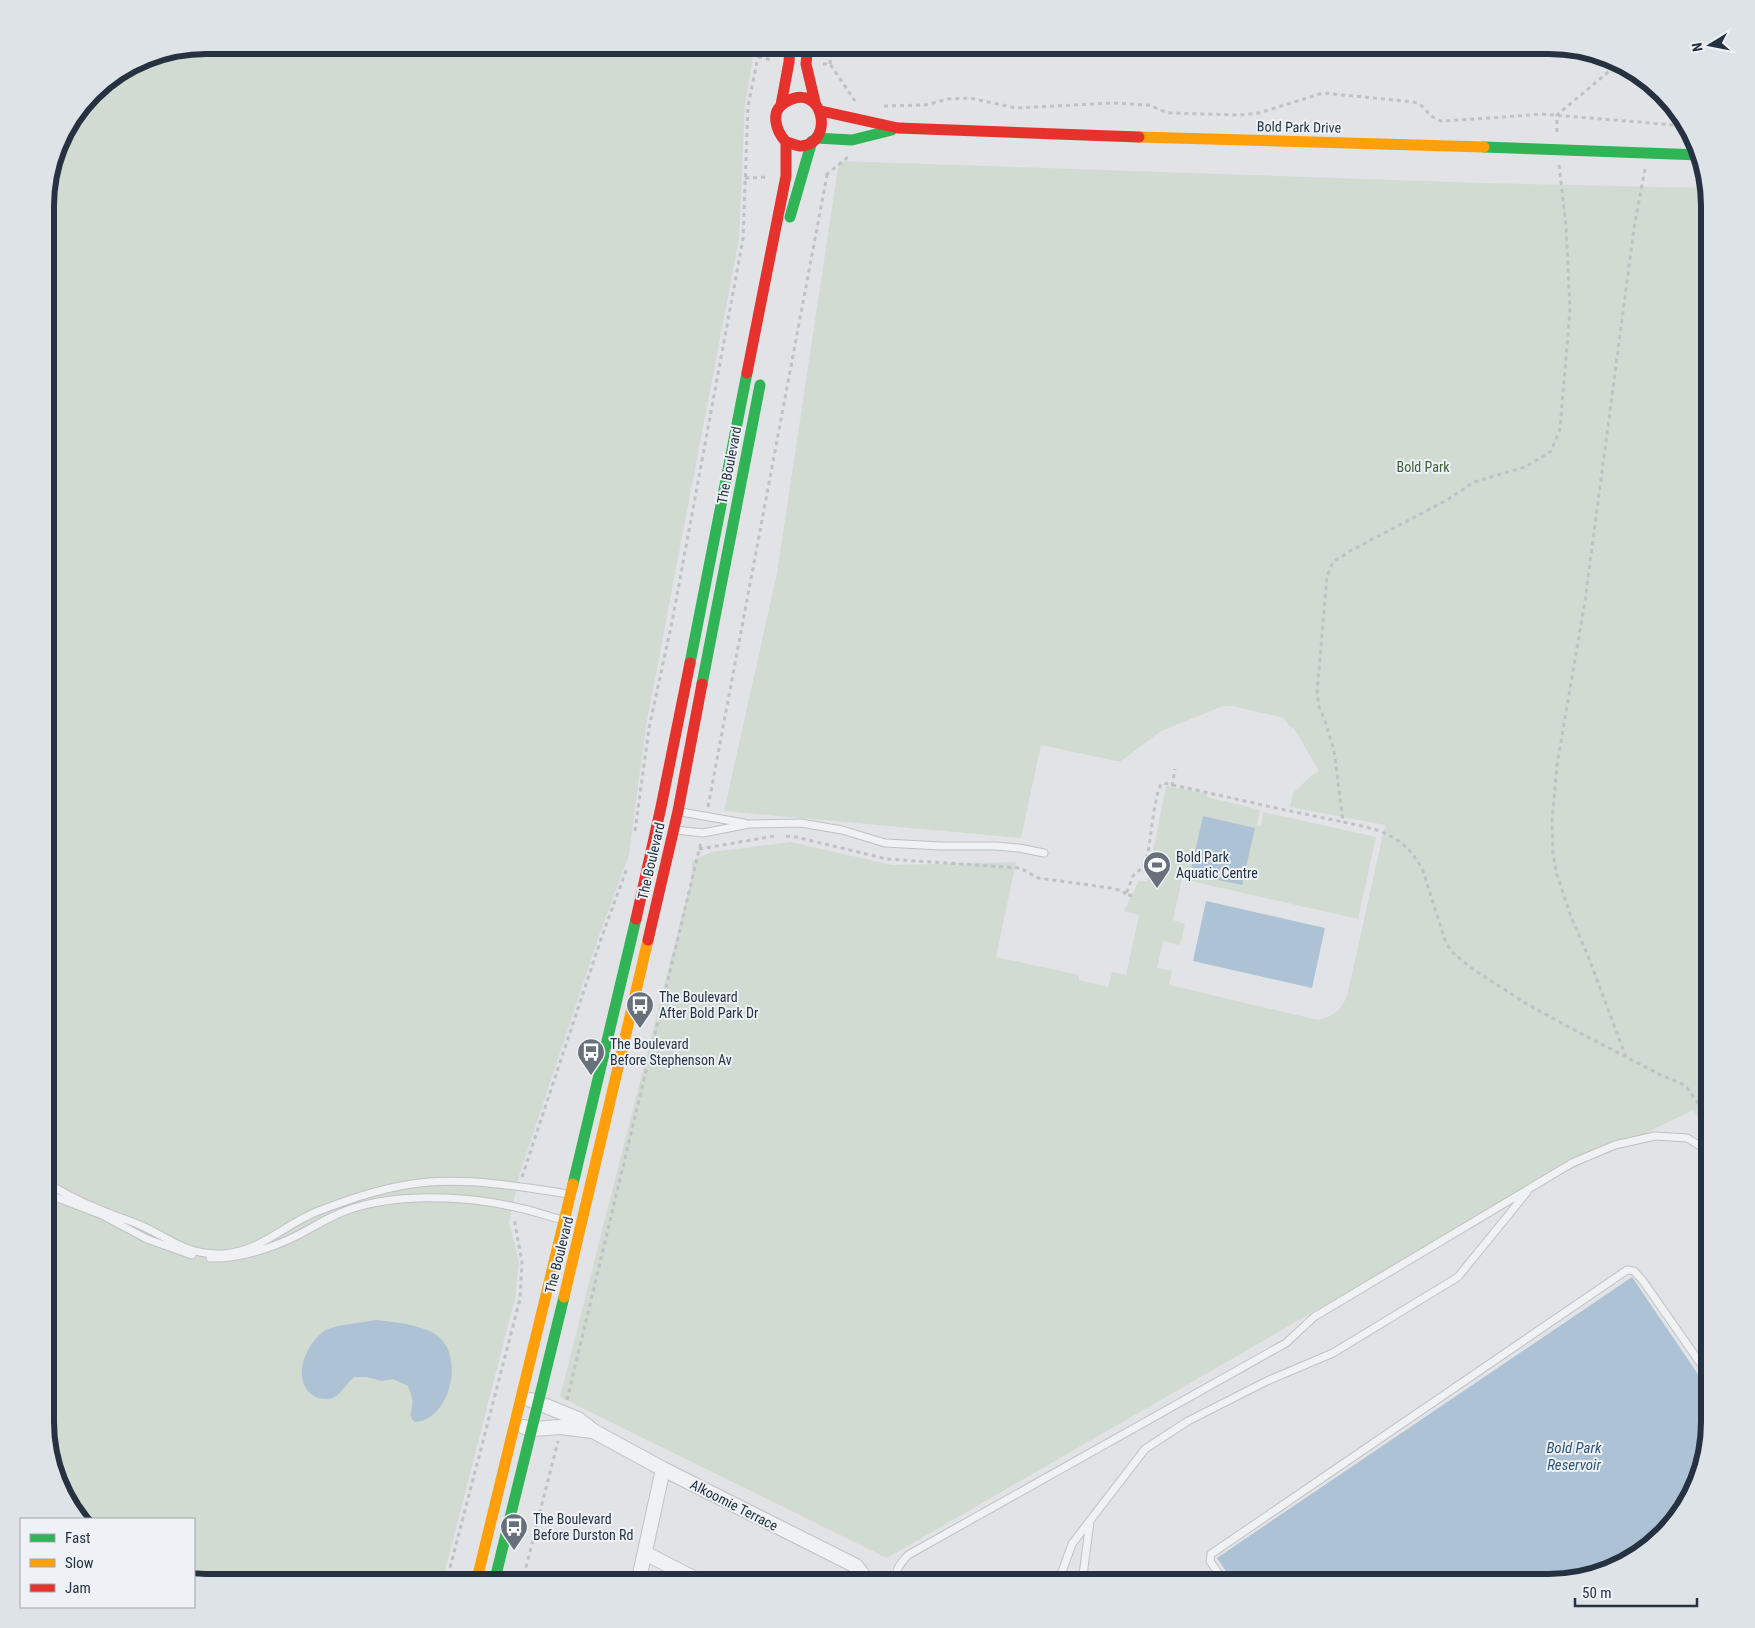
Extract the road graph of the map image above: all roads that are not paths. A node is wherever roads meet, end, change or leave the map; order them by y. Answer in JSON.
{"nodes":[{"id":1,"x":789,"y":54,"type":"edge"},
{"id":2,"x":807,"y":54,"type":"edge"},
{"id":3,"x":781,"y":105,"type":"junction"},
{"id":4,"x":818,"y":107,"type":"junction"},
{"id":5,"x":898,"y":128,"type":"junction"},
{"id":6,"x":814,"y":140,"type":"junction"},
{"id":7,"x":786,"y":142,"type":"junction"},
{"id":8,"x":1692,"y":155,"type":"edge"},
{"id":9,"x":787,"y":232,"type":"dead end"},
{"id":10,"x":762,"y":375,"type":"dead end"},
{"id":11,"x":662,"y":807,"type":"junction"},
{"id":12,"x":678,"y":811,"type":"junction"},
{"id":13,"x":749,"y":824,"type":"junction"},
{"id":14,"x":657,"y":825,"type":"junction"},
{"id":15,"x":674,"y":829,"type":"junction"},
{"id":16,"x":1044,"y":853,"type":"dead end"},
{"id":17,"x":1701,"y":1147,"type":"edge"},
{"id":18,"x":54,"y":1188,"type":"edge"},
{"id":19,"x":1531,"y":1188,"type":"junction"},
{"id":20,"x":571,"y":1195,"type":"junction"},
{"id":21,"x":54,"y":1197,"type":"edge"},
{"id":22,"x":588,"y":1199,"type":"junction"},
{"id":23,"x":565,"y":1221,"type":"junction"},
{"id":24,"x":581,"y":1226,"type":"junction"},
{"id":25,"x":1701,"y":1363,"type":"edge"},
{"id":26,"x":521,"y":1397,"type":"junction"},
{"id":27,"x":538,"y":1403,"type":"junction"},
{"id":28,"x":562,"y":1420,"type":"junction"},
{"id":29,"x":515,"y":1425,"type":"junction"},
{"id":30,"x":532,"y":1429,"type":"junction"},
{"id":31,"x":663,"y":1469,"type":"junction"},
{"id":32,"x":1090,"y":1521,"type":"junction"},
{"id":33,"x":645,"y":1553,"type":"junction"},
{"id":34,"x":478,"y":1574,"type":"edge"},
{"id":35,"x":496,"y":1574,"type":"edge"},
{"id":36,"x":640,"y":1574,"type":"edge"},
{"id":37,"x":686,"y":1574,"type":"edge"},
{"id":38,"x":862,"y":1574,"type":"edge"},
{"id":39,"x":895,"y":1574,"type":"edge"},
{"id":40,"x":1061,"y":1574,"type":"edge"},
{"id":41,"x":1083,"y":1574,"type":"edge"},
{"id":42,"x":1219,"y":1574,"type":"edge"}],
"edges":[{"from":1,"to":3,"type":"main road","name":"The Boulevard"},
{"from":2,"to":4,"type":"main road"},
{"from":3,"to":4,"type":"main road"},
{"from":3,"to":7,"type":"main road","name":"The Boulevard"},
{"from":4,"to":5,"type":"main road","name":"Bold Park Drive"},
{"from":4,"to":6,"type":"main road"},
{"from":5,"to":6,"type":"main road","name":"Bold Park Drive"},
{"from":5,"to":8,"type":"main road","name":"Bold Park Drive"},
{"from":6,"to":7,"type":"main road"},
{"from":6,"to":9,"type":"main road"},
{"from":7,"to":11,"type":"main road","name":"The Boulevard"},
{"from":10,"to":12,"type":"main road","name":"The Boulevard"},
{"from":11,"to":12,"type":"lane"},
{"from":11,"to":14,"type":"main road","name":"The Boulevard"},
{"from":12,"to":13,"type":"lane"},
{"from":12,"to":15,"type":"main road","name":"The Boulevard"},
{"from":13,"to":15,"type":"lane"},
{"from":13,"to":16,"type":"lane"},
{"from":14,"to":15,"type":"lane"},
{"from":14,"to":20,"type":"main road","name":"The Boulevard"},
{"from":15,"to":22,"type":"main road","name":"The Boulevard"},
{"from":17,"to":19,"type":"lane"},
{"from":18,"to":20,"type":"lane"},
{"from":19,"to":32,"type":"lane"},
{"from":19,"to":39,"type":"lane"},
{"from":20,"to":22,"type":"lane"},
{"from":20,"to":23,"type":"main road","name":"The Boulevard"},
{"from":21,"to":23,"type":"lane"},
{"from":22,"to":24,"type":"main road","name":"The Boulevard"},
{"from":23,"to":24,"type":"lane"},
{"from":23,"to":26,"type":"main road","name":"The Boulevard"},
{"from":24,"to":27,"type":"main road","name":"The Boulevard"},
{"from":25,"to":42,"type":"lane"},
{"from":26,"to":27,"type":"street","name":"Alkoomie Terrace"},
{"from":26,"to":29,"type":"main road","name":"The Boulevard"},
{"from":27,"to":28,"type":"street","name":"Alkoomie Terrace"},
{"from":27,"to":30,"type":"main road","name":"The Boulevard"},
{"from":28,"to":30,"type":"street"},
{"from":28,"to":31,"type":"street","name":"Alkoomie Terrace"},
{"from":29,"to":30,"type":"street"},
{"from":29,"to":34,"type":"main road","name":"The Boulevard"},
{"from":30,"to":35,"type":"main road","name":"The Boulevard"},
{"from":31,"to":33,"type":"street"},
{"from":31,"to":38,"type":"street","name":"Alkoomie Terrace"},
{"from":32,"to":40,"type":"lane"},
{"from":32,"to":41,"type":"lane"},
{"from":33,"to":36,"type":"street"},
{"from":33,"to":37,"type":"street"}]}
